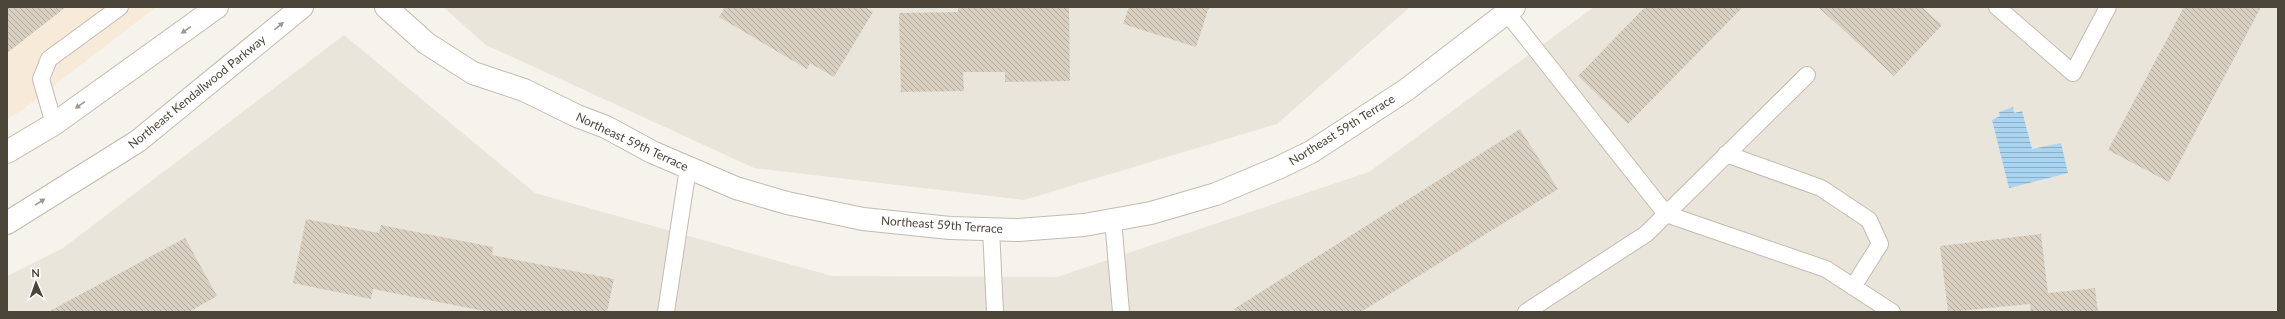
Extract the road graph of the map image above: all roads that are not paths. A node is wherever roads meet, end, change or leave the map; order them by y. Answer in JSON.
{"nodes":[{"id":1,"x":120,"y":7,"type":"edge"},
{"id":2,"x":302,"y":7,"type":"edge"},
{"id":3,"x":386,"y":7,"type":"edge"},
{"id":4,"x":1997,"y":7,"type":"edge"},
{"id":5,"x":2108,"y":7,"type":"edge"},
{"id":6,"x":211,"y":8,"type":"edge"},
{"id":7,"x":1510,"y":10,"type":"edge"},
{"id":8,"x":1807,"y":74,"type":"dead end"},
{"id":9,"x":54,"y":124,"type":"junction"},
{"id":10,"x":7,"y":152,"type":"edge"},
{"id":11,"x":1726,"y":154,"type":"junction"},
{"id":12,"x":688,"y":168,"type":"junction"},
{"id":13,"x":1666,"y":214,"type":"junction"},
{"id":14,"x":1113,"y":220,"type":"junction"},
{"id":15,"x":7,"y":223,"type":"edge"},
{"id":16,"x":991,"y":229,"type":"junction"},
{"id":17,"x":1854,"y":287,"type":"junction"},
{"id":18,"x":666,"y":312,"type":"edge"},
{"id":19,"x":995,"y":312,"type":"edge"},
{"id":20,"x":1121,"y":312,"type":"edge"},
{"id":21,"x":1526,"y":312,"type":"edge"},
{"id":22,"x":1892,"y":312,"type":"edge"}],
"edges":[{"from":1,"to":9,"type":"lane"},
{"from":15,"to":2,"type":"street","name":"Northeast Kendallwood Parkway","one_way":true},
{"from":3,"to":12,"type":"street","name":"Northeast 59th Terrace"},
{"from":4,"to":5,"type":"lane"},
{"from":6,"to":9,"type":"street","one_way":true},
{"from":7,"to":13,"type":"lane"},
{"from":7,"to":14,"type":"street","name":"Northeast 59th Terrace"},
{"from":8,"to":11,"type":"lane"},
{"from":9,"to":10,"type":"street"},
{"from":11,"to":13,"type":"lane"},
{"from":11,"to":17,"type":"lane"},
{"from":12,"to":16,"type":"street","name":"Northeast 59th Terrace"},
{"from":12,"to":18,"type":"lane"},
{"from":13,"to":17,"type":"lane"},
{"from":13,"to":21,"type":"lane"},
{"from":14,"to":16,"type":"street","name":"Northeast 59th Terrace"},
{"from":14,"to":20,"type":"lane"},
{"from":16,"to":19,"type":"lane"},
{"from":17,"to":22,"type":"lane"}]}
